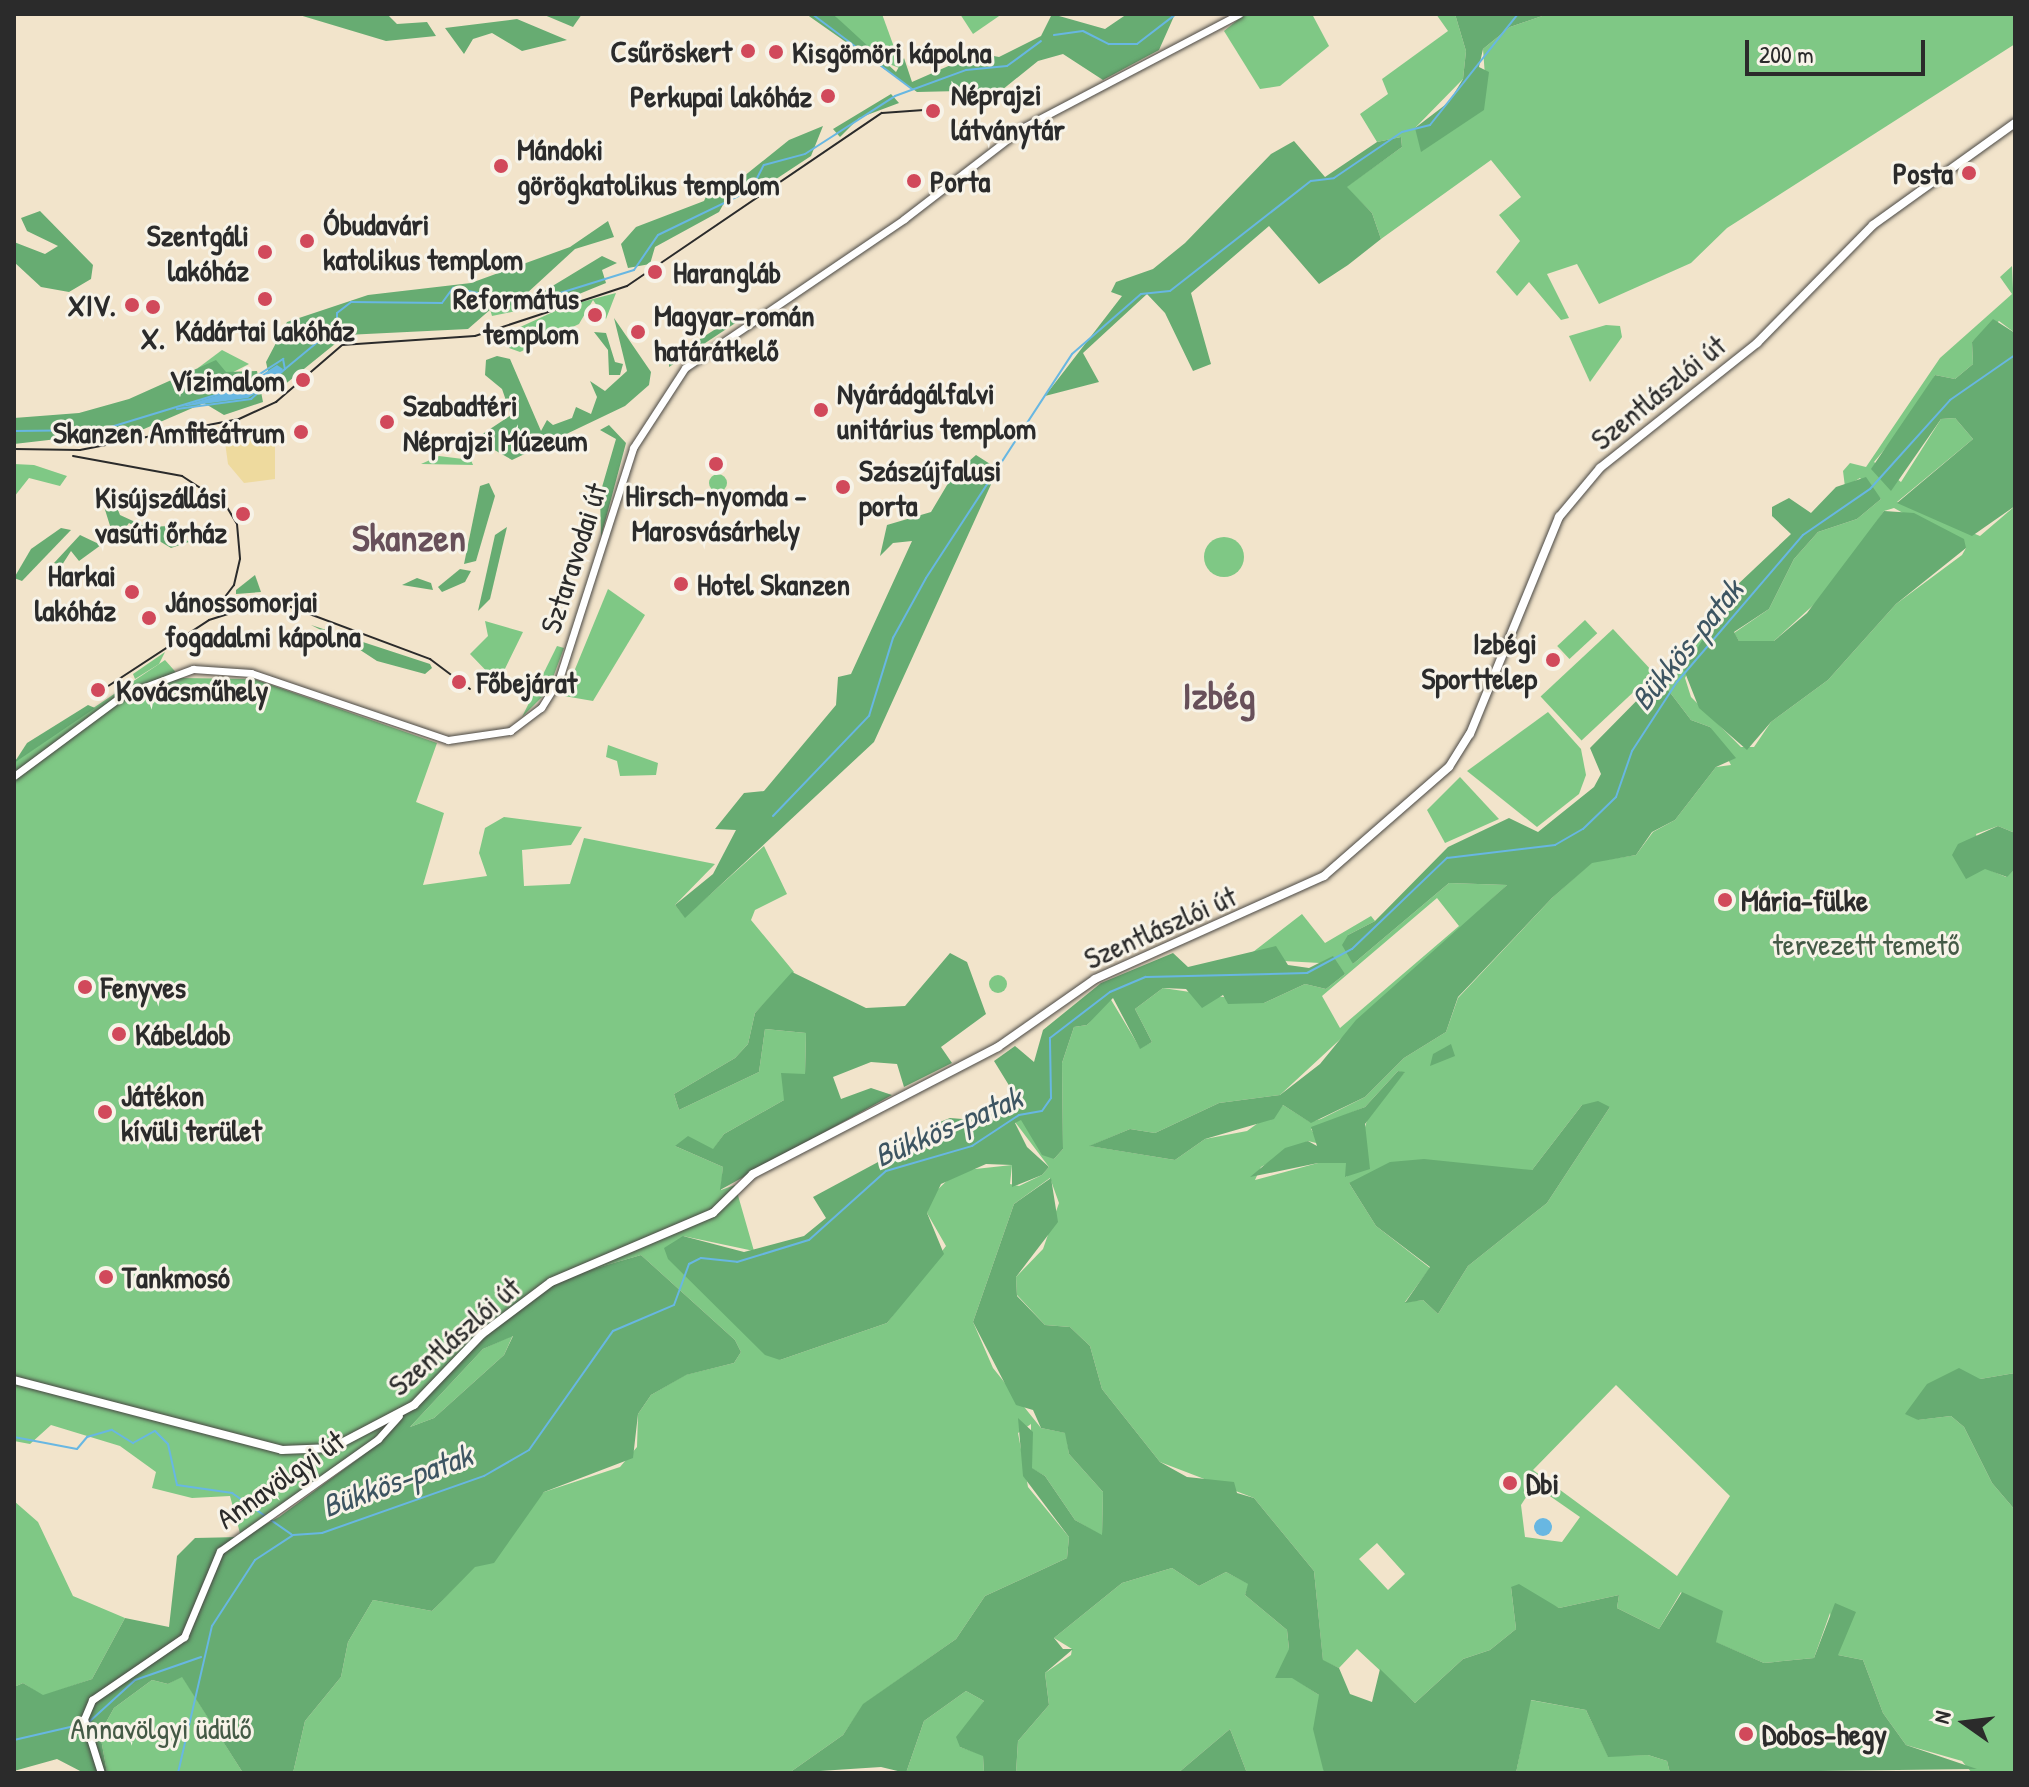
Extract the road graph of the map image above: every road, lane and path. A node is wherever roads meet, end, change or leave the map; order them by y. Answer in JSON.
{"nodes":[{"id":1,"x":1239,"y":14,"type":"edge"},
{"id":2,"x":2015,"y":123,"type":"edge"},
{"id":3,"x":14,"y":776,"type":"edge"},
{"id":4,"x":14,"y":1380,"type":"edge"},
{"id":5,"x":399,"y":1416,"type":"junction"},
{"id":6,"x":101,"y":1773,"type":"edge"}],
"edges":[{"from":1,"to":3,"type":"street","name":"Sztaravodai út"},
{"from":2,"to":5,"type":"main road","name":"Szentlászlói út"},
{"from":4,"to":5,"type":"main road","name":"Szentlászlói út"},
{"from":5,"to":6,"type":"street","name":"Annavölgyi út"}]}
